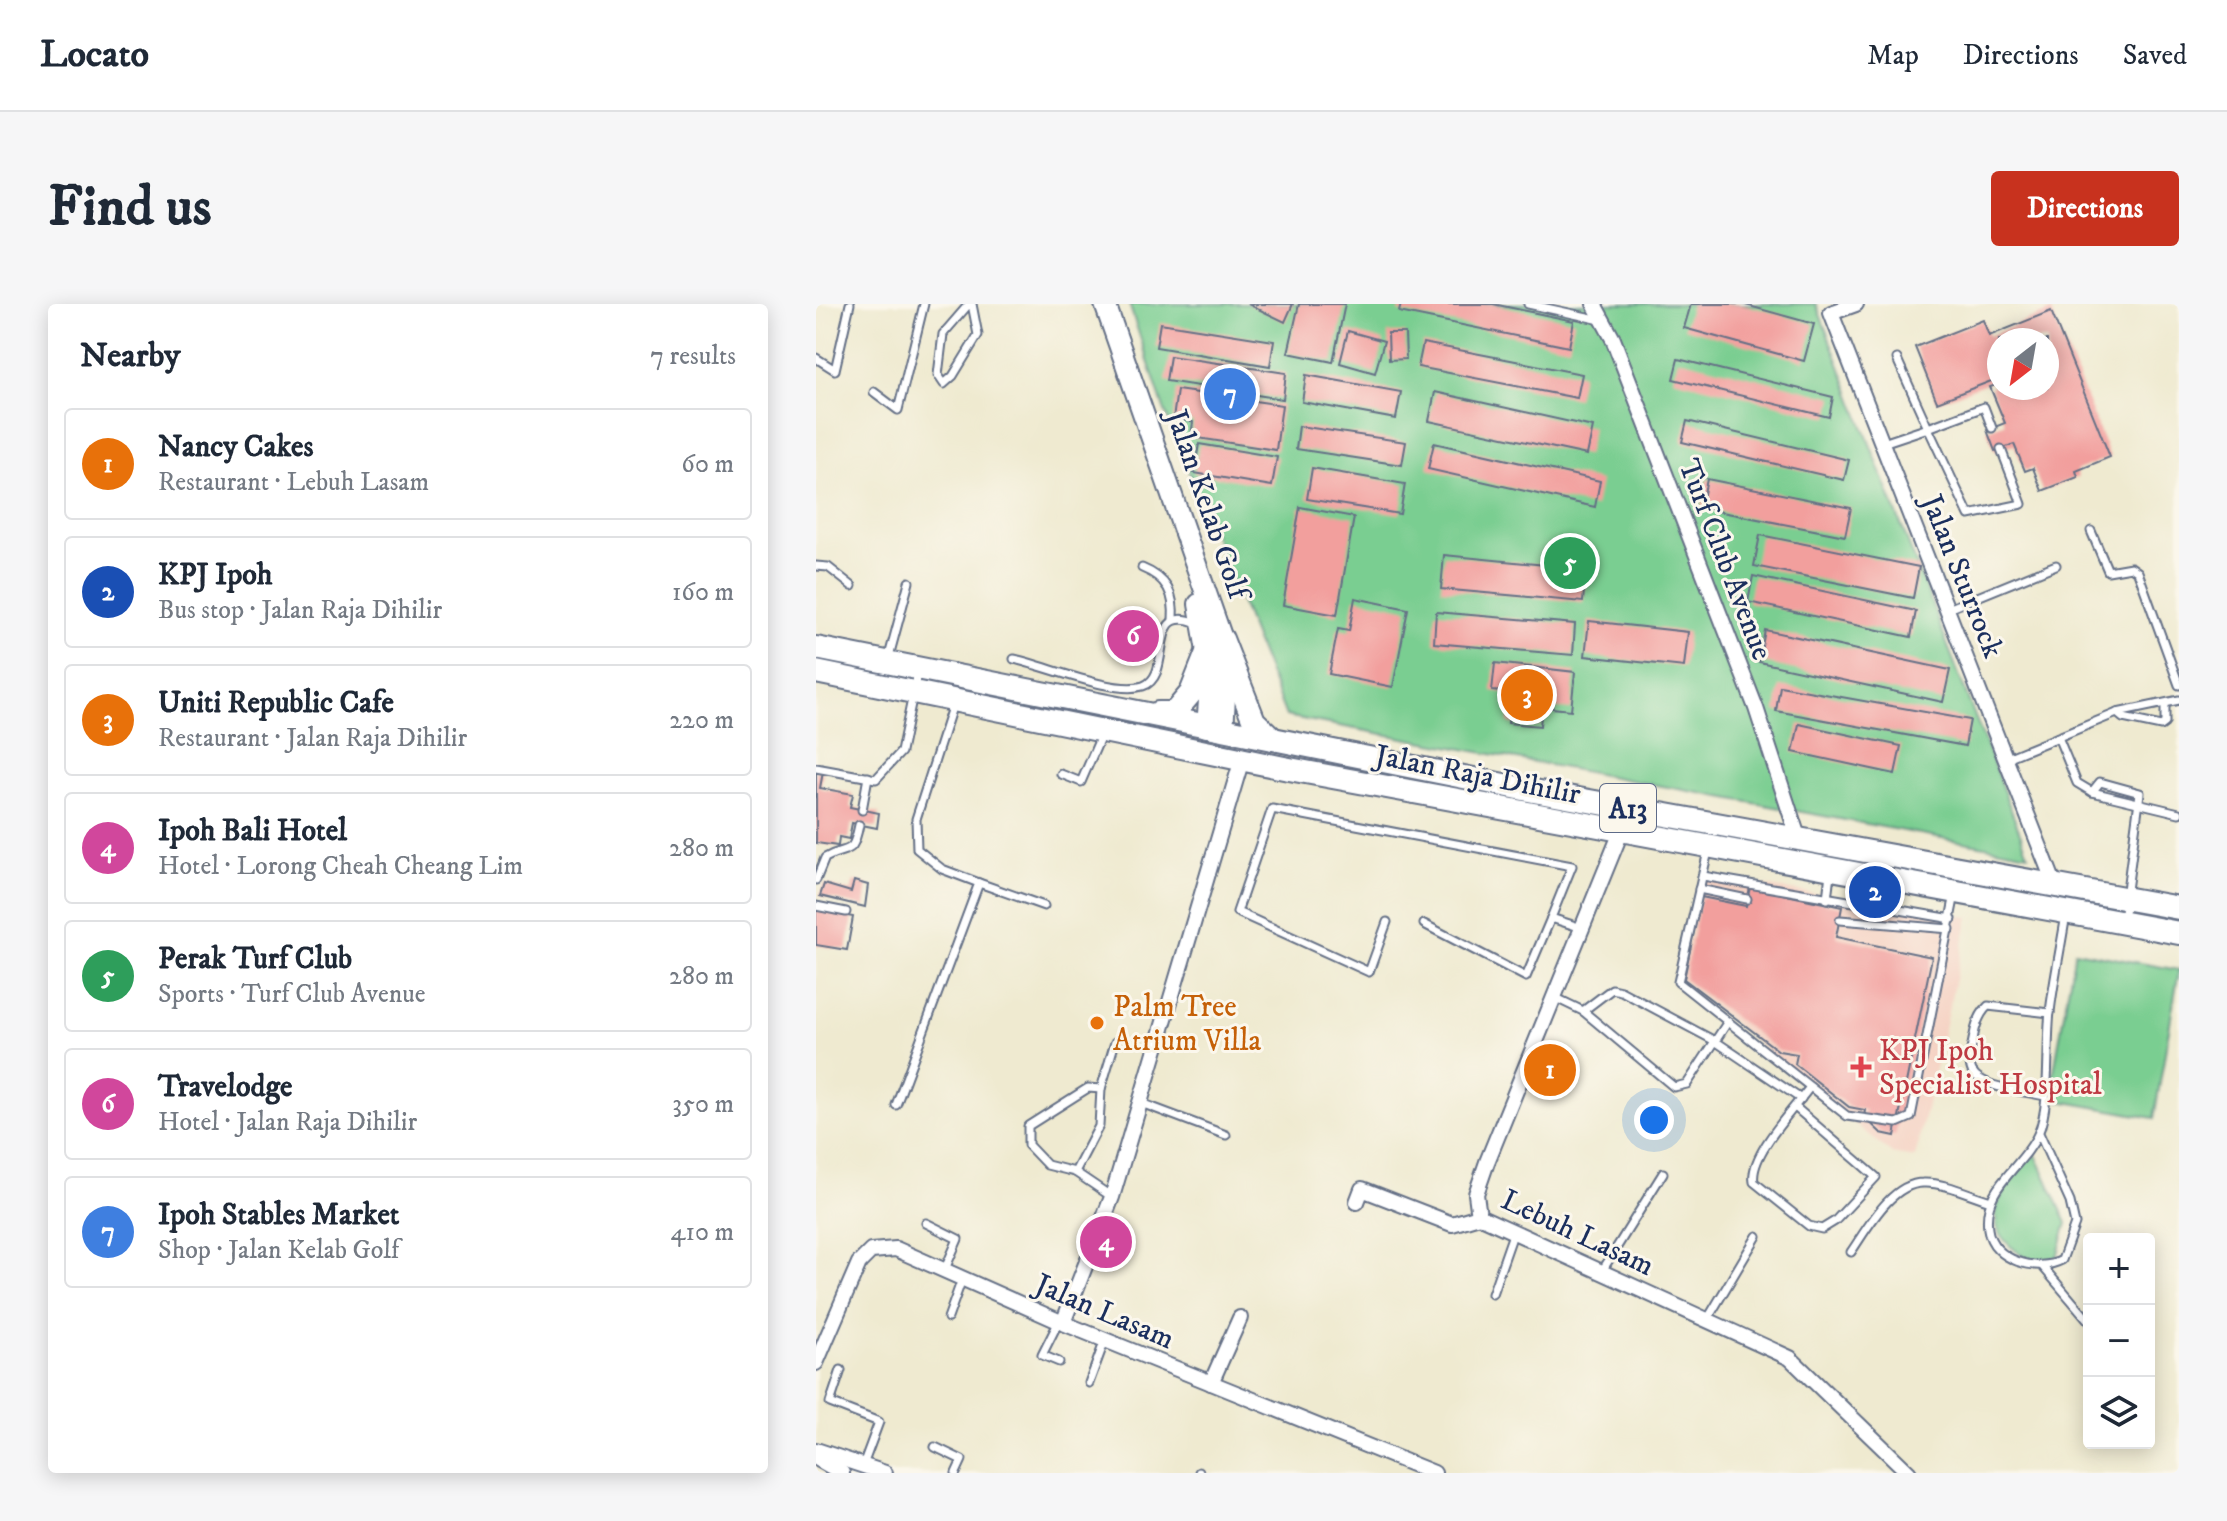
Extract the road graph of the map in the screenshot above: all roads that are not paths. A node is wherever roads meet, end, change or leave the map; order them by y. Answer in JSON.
{"nodes":[{"id":1,"x":850,"y":304,"type":"edge"},
{"id":2,"x":924,"y":304,"type":"edge"},
{"id":3,"x":971,"y":304,"type":"edge"},
{"id":4,"x":1097,"y":304,"type":"edge"},
{"id":5,"x":1105,"y":304,"type":"edge"},
{"id":6,"x":1528,"y":304,"type":"edge"},
{"id":7,"x":1594,"y":304,"type":"edge"},
{"id":8,"x":1856,"y":304,"type":"edge"},
{"id":9,"x":1603,"y":320,"type":"junction"},
{"id":10,"x":816,"y":358,"type":"edge"},
{"id":11,"x":1897,"y":359,"type":"dead end"},
{"id":12,"x":874,"y":392,"type":"dead end"},
{"id":13,"x":1928,"y":428,"type":"junction"},
{"id":14,"x":1992,"y":428,"type":"dead end"},
{"id":15,"x":1883,"y":443,"type":"junction"},
{"id":16,"x":2001,"y":449,"type":"dead end"},
{"id":17,"x":2091,"y":531,"type":"dead end"},
{"id":18,"x":2056,"y":565,"type":"dead end"},
{"id":19,"x":816,"y":566,"type":"edge"},
{"id":20,"x":1142,"y":568,"type":"dead end"},
{"id":21,"x":909,"y":582,"type":"dead end"},
{"id":22,"x":852,"y":586,"type":"dead end"},
{"id":23,"x":1948,"y":609,"type":"junction"},
{"id":24,"x":1173,"y":620,"type":"junction"},
{"id":25,"x":1213,"y":636,"type":"junction"},
{"id":26,"x":816,"y":648,"type":"edge"},
{"id":27,"x":1014,"y":659,"type":"dead end"},
{"id":28,"x":888,"y":662,"type":"junction"},
{"id":29,"x":918,"y":668,"type":"junction"},
{"id":30,"x":816,"y":672,"type":"edge"},
{"id":31,"x":2179,"y":685,"type":"edge"},
{"id":32,"x":915,"y":690,"type":"junction"},
{"id":33,"x":955,"y":698,"type":"junction"},
{"id":34,"x":2179,"y":700,"type":"edge"},
{"id":35,"x":2165,"y":704,"type":"junction"},
{"id":36,"x":1144,"y":713,"type":"junction"},
{"id":37,"x":2117,"y":713,"type":"junction"},
{"id":38,"x":1214,"y":731,"type":"junction"},
{"id":39,"x":1112,"y":732,"type":"junction"},
{"id":40,"x":2058,"y":737,"type":"junction"},
{"id":41,"x":1273,"y":739,"type":"junction"},
{"id":42,"x":2007,"y":758,"type":"junction"},
{"id":43,"x":1242,"y":759,"type":"junction"},
{"id":44,"x":816,"y":768,"type":"edge"},
{"id":45,"x":1061,"y":774,"type":"dead end"},
{"id":46,"x":868,"y":777,"type":"junction"},
{"id":47,"x":1332,"y":778,"type":"junction"},
{"id":48,"x":2141,"y":803,"type":"junction"},
{"id":49,"x":862,"y":810,"type":"dead end"},
{"id":50,"x":2179,"y":813,"type":"edge"},
{"id":51,"x":859,"y":825,"type":"dead end"},
{"id":52,"x":1621,"y":832,"type":"junction"},
{"id":53,"x":1798,"y":837,"type":"junction"},
{"id":54,"x":1847,"y":846,"type":"junction"},
{"id":55,"x":1708,"y":848,"type":"junction"},
{"id":56,"x":1830,"y":867,"type":"junction"},
{"id":57,"x":1703,"y":876,"type":"junction"},
{"id":58,"x":816,"y":880,"type":"edge"},
{"id":59,"x":979,"y":883,"type":"junction"},
{"id":60,"x":2054,"y":883,"type":"junction"},
{"id":61,"x":1699,"y":889,"type":"junction"},
{"id":62,"x":1955,"y":892,"type":"junction"},
{"id":63,"x":2126,"y":898,"type":"junction"},
{"id":64,"x":1747,"y":899,"type":"dead end"},
{"id":65,"x":1827,"y":899,"type":"junction"},
{"id":66,"x":816,"y":906,"type":"edge"},
{"id":67,"x":1044,"y":906,"type":"dead end"},
{"id":68,"x":2179,"y":908,"type":"edge"},
{"id":69,"x":2067,"y":911,"type":"junction"},
{"id":70,"x":846,"y":912,"type":"dead end"},
{"id":71,"x":1551,"y":918,"type":"junction"},
{"id":72,"x":1952,"y":919,"type":"junction"},
{"id":73,"x":1840,"y":920,"type":"dead end"},
{"id":74,"x":1387,"y":922,"type":"dead end"},
{"id":75,"x":2123,"y":922,"type":"junction"},
{"id":76,"x":1424,"y":924,"type":"dead end"},
{"id":77,"x":1582,"y":928,"type":"junction"},
{"id":78,"x":1950,"y":929,"type":"junction"},
{"id":79,"x":2179,"y":933,"type":"edge"},
{"id":80,"x":1554,"y":997,"type":"junction"},
{"id":81,"x":1583,"y":1011,"type":"junction"},
{"id":82,"x":2050,"y":1013,"type":"junction"},
{"id":83,"x":1727,"y":1023,"type":"junction"},
{"id":84,"x":1715,"y":1041,"type":"junction"},
{"id":85,"x":1115,"y":1042,"type":"dead end"},
{"id":86,"x":1810,"y":1087,"type":"junction"},
{"id":87,"x":1101,"y":1089,"type":"junction"},
{"id":88,"x":2044,"y":1096,"type":"junction"},
{"id":89,"x":1801,"y":1099,"type":"junction"},
{"id":90,"x":1141,"y":1103,"type":"junction"},
{"id":91,"x":896,"y":1105,"type":"dead end"},
{"id":92,"x":1795,"y":1107,"type":"junction"},
{"id":93,"x":2039,"y":1133,"type":"junction"},
{"id":94,"x":1226,"y":1135,"type":"dead end"},
{"id":95,"x":1075,"y":1172,"type":"junction"},
{"id":96,"x":1663,"y":1173,"type":"dead end"},
{"id":97,"x":1112,"y":1197,"type":"junction"},
{"id":98,"x":1991,"y":1201,"type":"junction"},
{"id":99,"x":1357,"y":1202,"type":"dead end"},
{"id":100,"x":1479,"y":1216,"type":"junction"},
{"id":101,"x":926,"y":1223,"type":"dead end"},
{"id":102,"x":1513,"y":1234,"type":"junction"},
{"id":103,"x":1757,"y":1236,"type":"dead end"},
{"id":104,"x":1851,"y":1252,"type":"dead end"},
{"id":105,"x":2043,"y":1267,"type":"junction"},
{"id":106,"x":945,"y":1269,"type":"junction"},
{"id":107,"x":1601,"y":1273,"type":"junction"},
{"id":108,"x":963,"y":1277,"type":"junction"},
{"id":109,"x":1492,"y":1294,"type":"dead end"},
{"id":110,"x":2083,"y":1314,"type":"edge"},
{"id":111,"x":948,"y":1318,"type":"dead end"},
{"id":112,"x":1240,"y":1318,"type":"dead end"},
{"id":113,"x":1707,"y":1320,"type":"junction"},
{"id":114,"x":1061,"y":1322,"type":"junction"},
{"id":115,"x":1105,"y":1340,"type":"junction"},
{"id":116,"x":1059,"y":1362,"type":"dead end"},
{"id":117,"x":816,"y":1363,"type":"edge"},
{"id":118,"x":841,"y":1370,"type":"dead end"},
{"id":119,"x":1089,"y":1383,"type":"dead end"},
{"id":120,"x":1211,"y":1383,"type":"junction"},
{"id":121,"x":935,"y":1447,"type":"dead end"},
{"id":122,"x":816,"y":1450,"type":"edge"},
{"id":123,"x":816,"y":1458,"type":"edge"},
{"id":124,"x":863,"y":1465,"type":"junction"},
{"id":125,"x":842,"y":1473,"type":"edge"},
{"id":126,"x":885,"y":1473,"type":"edge"},
{"id":127,"x":956,"y":1473,"type":"edge"},
{"id":128,"x":1434,"y":1473,"type":"edge"},
{"id":129,"x":1909,"y":1473,"type":"edge"}],
"edges":[{"from":1,"to":10,"type":"lane"},
{"from":2,"to":12,"type":"lane"},
{"from":3,"to":3,"type":"lane"},
{"from":4,"to":25,"type":"street","name":"Jalan Kelab Golf"},
{"from":5,"to":25,"type":"street","name":"Jalan Kelab Golf"},
{"from":6,"to":9,"type":"lane"},
{"from":7,"to":9,"type":"street","name":"Turf Club Avenue"},
{"from":8,"to":15,"type":"street","name":"Jalan Sturrock"},
{"from":9,"to":53,"type":"street","name":"Turf Club Avenue"},
{"from":11,"to":13,"type":"lane"},
{"from":13,"to":14,"type":"lane"},
{"from":13,"to":15,"type":"lane"},
{"from":13,"to":16,"type":"lane"},
{"from":15,"to":23,"type":"street","name":"Jalan Sturrock"},
{"from":17,"to":31,"type":"lane"},
{"from":18,"to":23,"type":"lane"},
{"from":19,"to":22,"type":"lane"},
{"from":20,"to":24,"type":"lane"},
{"from":21,"to":28,"type":"lane"},
{"from":23,"to":42,"type":"street","name":"Jalan Sturrock"},
{"from":24,"to":25,"type":"lane"},
{"from":24,"to":27,"type":"lane"},
{"from":25,"to":36,"type":"main road"},
{"from":25,"to":38,"type":"street"},
{"from":25,"to":41,"type":"main road"},
{"from":26,"to":28,"type":"main road","name":"Jalan Raja Dihilir","number":"A13"},
{"from":28,"to":29,"type":"main road","name":"Jalan Raja Dihilir","number":"A13"},
{"from":29,"to":32,"type":"lane"},
{"from":29,"to":36,"type":"main road","name":"Jalan Raja Dihilir","number":"A13"},
{"from":30,"to":32,"type":"main road","name":"Jalan Raja Dihilir","number":"A13"},
{"from":32,"to":33,"type":"main road","name":"Jalan Raja Dihilir","number":"A13"},
{"from":32,"to":46,"type":"lane"},
{"from":33,"to":39,"type":"main road","name":"Jalan Raja Dihilir","number":"A13"},
{"from":33,"to":59,"type":"lane"},
{"from":34,"to":35,"type":"lane"},
{"from":35,"to":37,"type":"lane"},
{"from":35,"to":37,"type":"lane"},
{"from":36,"to":38,"type":"main road","name":"Jalan Raja Dihilir","number":"A13"},
{"from":37,"to":40,"type":"lane"},
{"from":38,"to":39,"type":"main road"},
{"from":38,"to":41,"type":"main road","name":"Jalan Raja Dihilir","number":"A13"},
{"from":38,"to":47,"type":"main road"},
{"from":39,"to":43,"type":"main road","name":"Jalan Raja Dihilir","number":"A13"},
{"from":39,"to":45,"type":"lane"},
{"from":40,"to":42,"type":"lane"},
{"from":40,"to":48,"type":"lane"},
{"from":41,"to":53,"type":"main road","name":"Jalan Raja Dihilir","number":"A13"},
{"from":42,"to":60,"type":"street","name":"Jalan Sturrock"},
{"from":43,"to":47,"type":"main road","name":"Jalan Raja Dihilir","number":"A13"},
{"from":43,"to":90,"type":"street"},
{"from":44,"to":46,"type":"lane"},
{"from":46,"to":49,"type":"lane"},
{"from":47,"to":52,"type":"main road","name":"Jalan Raja Dihilir","number":"A13"},
{"from":48,"to":50,"type":"lane"},
{"from":48,"to":63,"type":"lane"},
{"from":51,"to":58,"type":"lane"},
{"from":52,"to":55,"type":"main road","name":"Jalan Raja Dihilir","number":"A13"},
{"from":52,"to":77,"type":"street","name":"Lebuh Lasam"},
{"from":53,"to":54,"type":"main road","name":"Jalan Raja Dihilir","number":"A13"},
{"from":54,"to":60,"type":"main road","name":"Jalan Raja Dihilir","number":"A13"},
{"from":54,"to":62,"type":"main road"},
{"from":55,"to":56,"type":"main road","name":"Jalan Raja Dihilir","number":"A13"},
{"from":55,"to":57,"type":"lane"},
{"from":56,"to":62,"type":"main road","name":"Jalan Raja Dihilir","number":"A13"},
{"from":56,"to":65,"type":"lane"},
{"from":57,"to":61,"type":"lane"},
{"from":57,"to":65,"type":"lane"},
{"from":59,"to":67,"type":"lane"},
{"from":59,"to":91,"type":"lane"},
{"from":60,"to":63,"type":"main road","name":"Jalan Raja Dihilir","number":"A13"},
{"from":61,"to":64,"type":"lane"},
{"from":61,"to":83,"type":"lane"},
{"from":62,"to":69,"type":"main road","name":"Jalan Raja Dihilir","number":"A13"},
{"from":62,"to":72,"type":"lane"},
{"from":63,"to":68,"type":"main road","name":"Jalan Raja Dihilir","number":"A13"},
{"from":63,"to":75,"type":"lane"},
{"from":65,"to":72,"type":"lane"},
{"from":66,"to":70,"type":"lane"},
{"from":69,"to":75,"type":"main road","name":"Jalan Raja Dihilir","number":"A13"},
{"from":69,"to":82,"type":"lane"},
{"from":71,"to":74,"type":"lane"},
{"from":71,"to":76,"type":"lane"},
{"from":71,"to":77,"type":"lane"},
{"from":72,"to":78,"type":"lane"},
{"from":73,"to":78,"type":"lane"},
{"from":75,"to":79,"type":"main road","name":"Jalan Raja Dihilir","number":"A13"},
{"from":77,"to":80,"type":"street","name":"Lebuh Lasam"},
{"from":78,"to":86,"type":"lane"},
{"from":80,"to":81,"type":"lane"},
{"from":80,"to":100,"type":"street","name":"Lebuh Lasam"},
{"from":81,"to":84,"type":"lane"},
{"from":81,"to":84,"type":"lane"},
{"from":82,"to":88,"type":"lane"},
{"from":82,"to":88,"type":"lane"},
{"from":83,"to":84,"type":"lane"},
{"from":83,"to":86,"type":"lane"},
{"from":84,"to":89,"type":"lane"},
{"from":85,"to":87,"type":"lane"},
{"from":86,"to":89,"type":"lane"},
{"from":87,"to":95,"type":"lane"},
{"from":87,"to":95,"type":"lane"},
{"from":88,"to":93,"type":"lane"},
{"from":89,"to":92,"type":"lane"},
{"from":90,"to":94,"type":"lane"},
{"from":90,"to":97,"type":"street"},
{"from":92,"to":92,"type":"lane"},
{"from":93,"to":98,"type":"lane"},
{"from":93,"to":105,"type":"lane"},
{"from":95,"to":97,"type":"lane"},
{"from":96,"to":107,"type":"lane"},
{"from":97,"to":114,"type":"street"},
{"from":98,"to":104,"type":"lane"},
{"from":98,"to":105,"type":"lane"},
{"from":99,"to":100,"type":"street"},
{"from":100,"to":102,"type":"street","name":"Lebuh Lasam"},
{"from":101,"to":106,"type":"lane"},
{"from":102,"to":107,"type":"street","name":"Lebuh Lasam"},
{"from":102,"to":109,"type":"lane"},
{"from":103,"to":113,"type":"lane"},
{"from":105,"to":110,"type":"lane"},
{"from":106,"to":108,"type":"street","name":"Jalan Lasam"},
{"from":106,"to":117,"type":"street","name":"Jalan Lasam"},
{"from":107,"to":113,"type":"street","name":"Lebuh Lasam"},
{"from":108,"to":111,"type":"lane"},
{"from":108,"to":114,"type":"street","name":"Jalan Lasam"},
{"from":112,"to":120,"type":"street"},
{"from":113,"to":129,"type":"street","name":"Lebuh Lasam"},
{"from":114,"to":115,"type":"street","name":"Jalan Lasam"},
{"from":114,"to":116,"type":"lane"},
{"from":115,"to":119,"type":"lane"},
{"from":115,"to":120,"type":"street","name":"Jalan Lasam"},
{"from":118,"to":124,"type":"lane"},
{"from":120,"to":128,"type":"street","name":"Jalan Lasam"},
{"from":121,"to":127,"type":"lane"},
{"from":122,"to":124,"type":"street"},
{"from":123,"to":125,"type":"street"},
{"from":124,"to":126,"type":"street"}]}
